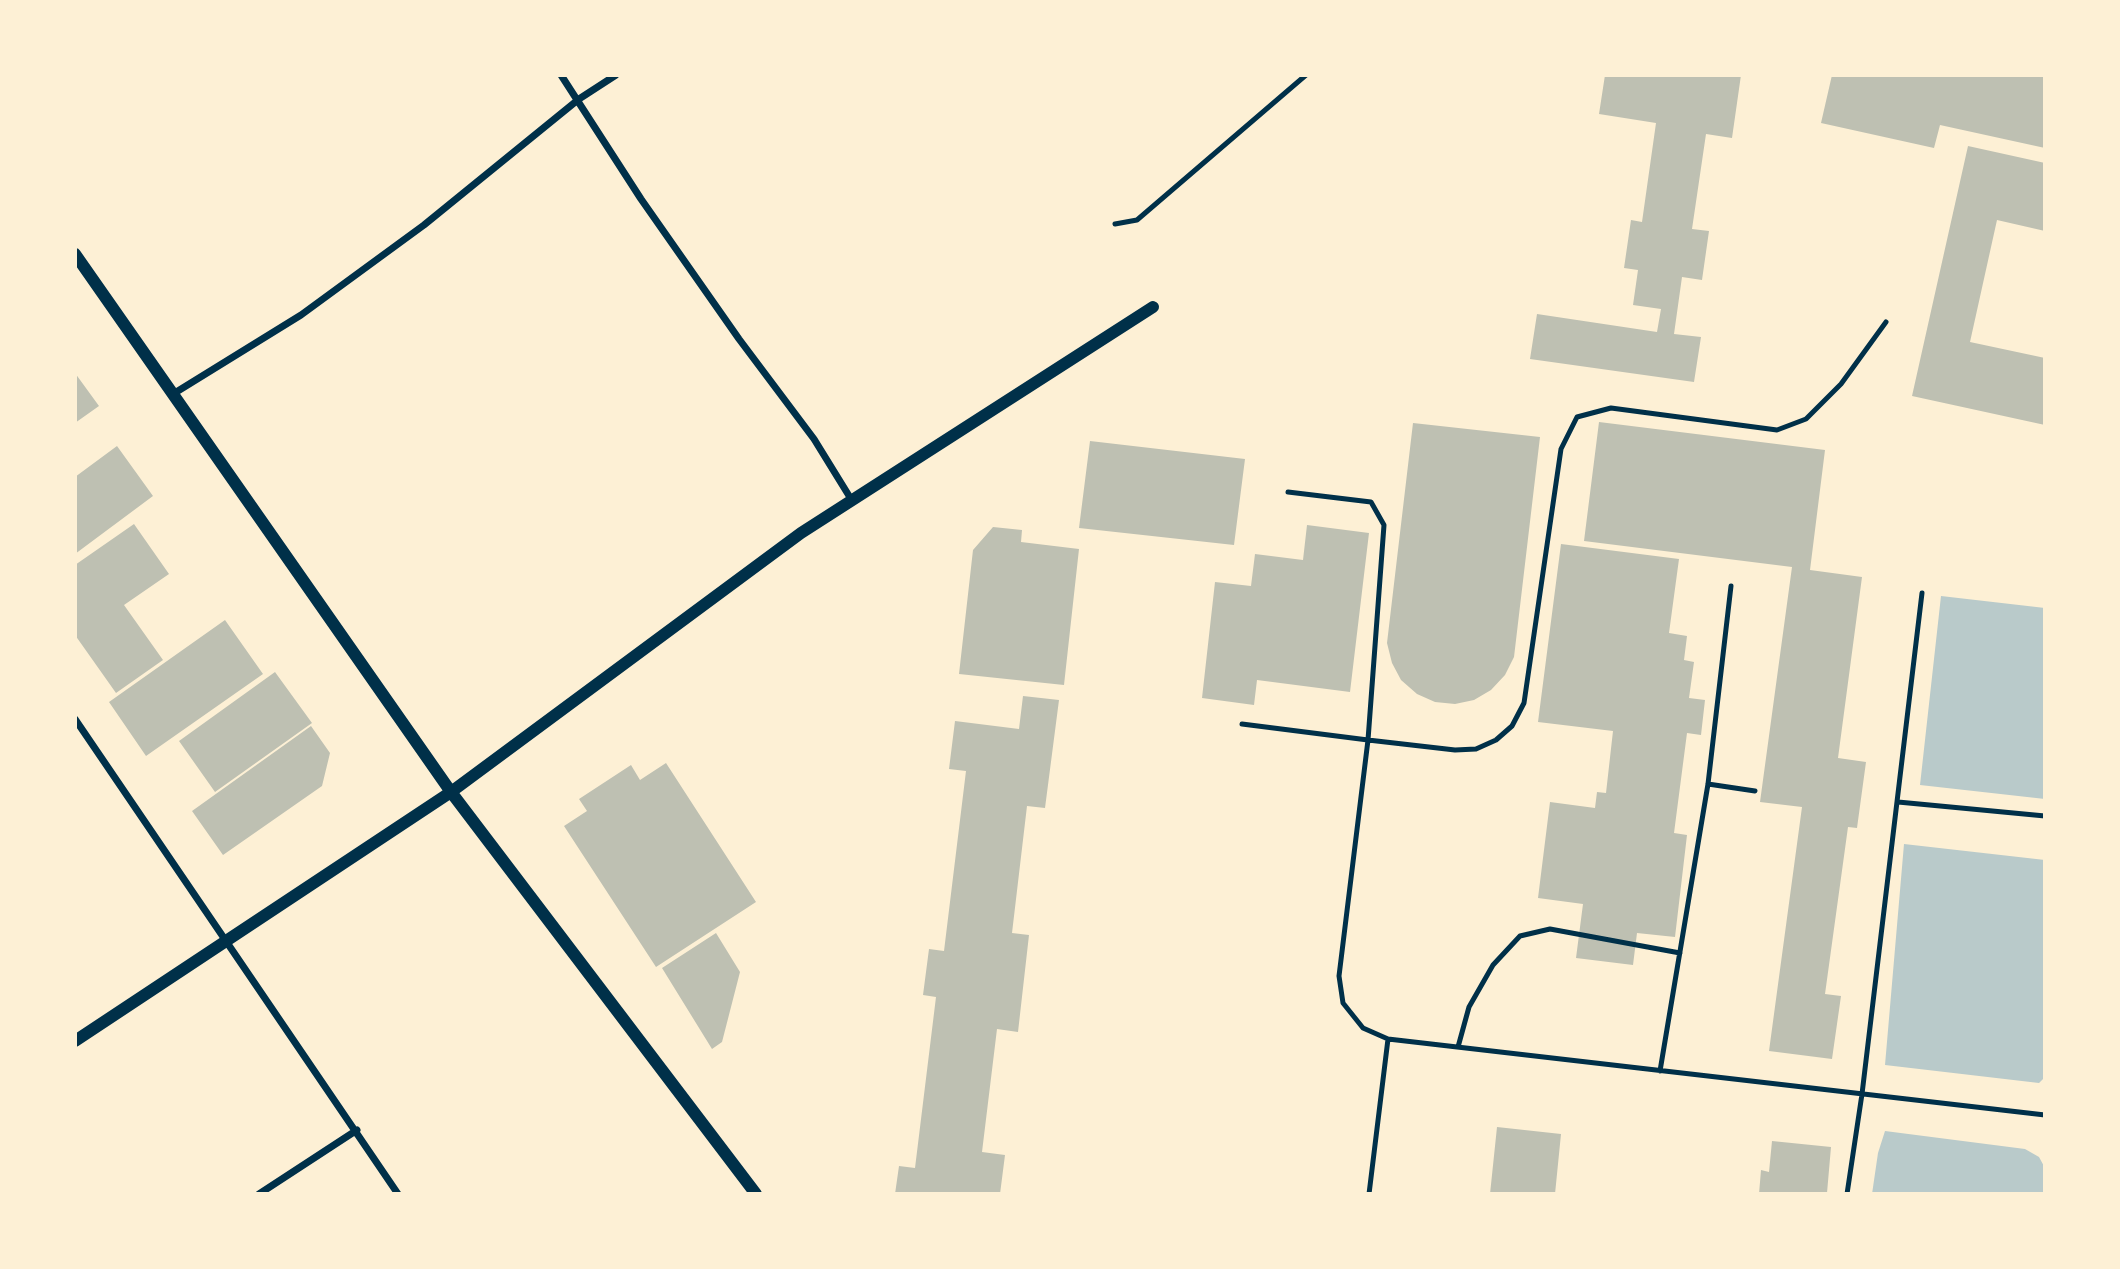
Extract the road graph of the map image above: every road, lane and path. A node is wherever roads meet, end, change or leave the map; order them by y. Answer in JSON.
{"nodes":[{"id":1,"x":561,"y":75,"type":"edge"},
{"id":2,"x":617,"y":75,"type":"edge"},
{"id":3,"x":1306,"y":75,"type":"edge"},
{"id":4,"x":579,"y":99,"type":"junction"},
{"id":5,"x":1115,"y":224,"type":"dead end"},
{"id":6,"x":75,"y":254,"type":"edge"},
{"id":7,"x":1153,"y":307,"type":"dead end"},
{"id":8,"x":1886,"y":322,"type":"dead end"},
{"id":9,"x":173,"y":394,"type":"junction"},
{"id":10,"x":1288,"y":492,"type":"dead end"},
{"id":11,"x":850,"y":499,"type":"junction"},
{"id":12,"x":1731,"y":586,"type":"dead end"},
{"id":13,"x":1922,"y":593,"type":"dead end"},
{"id":14,"x":75,"y":719,"type":"edge"},
{"id":15,"x":1242,"y":724,"type":"dead end"},
{"id":16,"x":1368,"y":740,"type":"junction"},
{"id":17,"x":1708,"y":784,"type":"junction"},
{"id":18,"x":1755,"y":790,"type":"dead end"},
{"id":19,"x":451,"y":792,"type":"junction"},
{"id":20,"x":1898,"y":802,"type":"junction"},
{"id":21,"x":2045,"y":816,"type":"edge"},
{"id":22,"x":227,"y":938,"type":"junction"},
{"id":23,"x":1680,"y":953,"type":"junction"},
{"id":24,"x":1388,"y":1039,"type":"junction"},
{"id":25,"x":75,"y":1041,"type":"edge"},
{"id":26,"x":1458,"y":1047,"type":"junction"},
{"id":27,"x":1660,"y":1071,"type":"junction"},
{"id":28,"x":1862,"y":1094,"type":"junction"},
{"id":29,"x":2045,"y":1115,"type":"edge"},
{"id":30,"x":357,"y":1129,"type":"junction"},
{"id":31,"x":259,"y":1194,"type":"edge"},
{"id":32,"x":398,"y":1194,"type":"edge"},
{"id":33,"x":756,"y":1194,"type":"edge"},
{"id":34,"x":1369,"y":1194,"type":"edge"},
{"id":35,"x":1847,"y":1194,"type":"edge"}],
"edges":[{"from":1,"to":4,"type":"street"},
{"from":2,"to":4,"type":"street"},
{"from":3,"to":5,"type":"lane"},
{"from":4,"to":9,"type":"street"},
{"from":4,"to":11,"type":"street"},
{"from":6,"to":9,"type":"street"},
{"from":7,"to":11,"type":"street"},
{"from":8,"to":16,"type":"lane"},
{"from":9,"to":19,"type":"street"},
{"from":10,"to":16,"type":"lane"},
{"from":11,"to":19,"type":"street"},
{"from":12,"to":17,"type":"lane"},
{"from":13,"to":20,"type":"lane"},
{"from":14,"to":22,"type":"street"},
{"from":15,"to":16,"type":"lane"},
{"from":16,"to":24,"type":"lane"},
{"from":17,"to":18,"type":"lane"},
{"from":17,"to":23,"type":"lane"},
{"from":19,"to":22,"type":"street"},
{"from":19,"to":33,"type":"street"},
{"from":20,"to":21,"type":"lane"},
{"from":20,"to":28,"type":"lane"},
{"from":22,"to":25,"type":"street"},
{"from":22,"to":30,"type":"street"},
{"from":23,"to":26,"type":"lane"},
{"from":23,"to":27,"type":"lane"},
{"from":24,"to":26,"type":"lane"},
{"from":24,"to":34,"type":"lane"},
{"from":26,"to":27,"type":"lane"},
{"from":27,"to":28,"type":"lane"},
{"from":28,"to":29,"type":"lane"},
{"from":28,"to":35,"type":"lane"},
{"from":30,"to":31,"type":"street"},
{"from":30,"to":32,"type":"street"}]}
